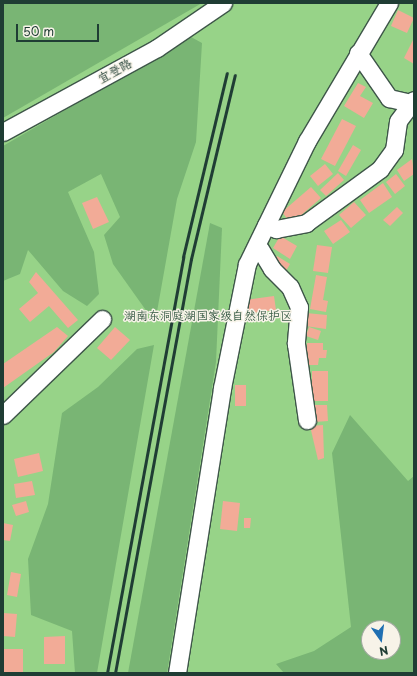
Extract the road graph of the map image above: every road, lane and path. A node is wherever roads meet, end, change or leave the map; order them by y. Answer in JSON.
{"nodes":[{"id":1,"x":223,"y":3,"type":"edge"},
{"id":2,"x":389,"y":3,"type":"edge"},
{"id":3,"x":358,"y":53,"type":"junction"},
{"id":4,"x":412,"y":102,"type":"edge"},
{"id":5,"x":3,"y":132,"type":"edge"},
{"id":6,"x":266,"y":225,"type":"junction"},
{"id":7,"x":260,"y":249,"type":"dead end"},
{"id":8,"x":102,"y":319,"type":"dead end"},
{"id":9,"x":3,"y":415,"type":"edge"},
{"id":10,"x":307,"y":420,"type":"dead end"},
{"id":11,"x":176,"y":673,"type":"edge"}],
"edges":[{"from":1,"to":5,"type":"street","name":"宜登路"},
{"from":2,"to":3,"type":"street"},
{"from":3,"to":4,"type":"street"},
{"from":3,"to":6,"type":"street"},
{"from":4,"to":6,"type":"street"},
{"from":6,"to":11,"type":"street"},
{"from":7,"to":10,"type":"street"},
{"from":8,"to":9,"type":"street"}]}
